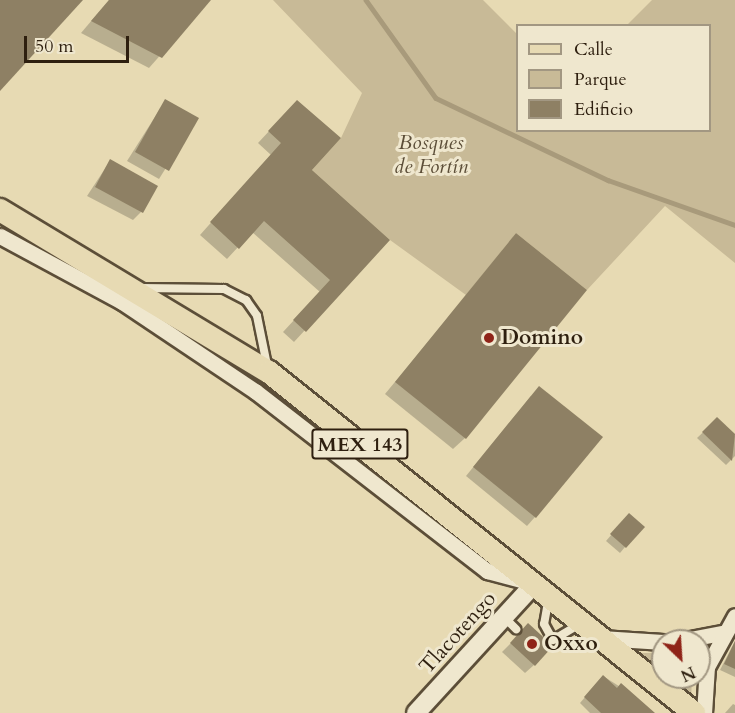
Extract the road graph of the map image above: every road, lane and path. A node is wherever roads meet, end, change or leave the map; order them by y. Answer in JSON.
{"nodes":[{"id":1,"x":0,"y":210,"type":"edge"},
{"id":2,"x":0,"y":236,"type":"edge"},
{"id":3,"x":133,"y":287,"type":"junction"},
{"id":4,"x":268,"y":372,"type":"junction"},
{"id":5,"x":542,"y":590,"type":"junction"},
{"id":6,"x":735,"y":616,"type":"edge"},
{"id":7,"x":581,"y":622,"type":"junction"},
{"id":8,"x":722,"y":633,"type":"junction"},
{"id":9,"x":711,"y":635,"type":"edge"},
{"id":10,"x":601,"y":638,"type":"junction"},
{"id":11,"x":651,"y":641,"type":"edge"},
{"id":12,"x":416,"y":713,"type":"edge"},
{"id":13,"x":694,"y":713,"type":"edge"},
{"id":14,"x":704,"y":713,"type":"edge"}],
"edges":[{"from":1,"to":3,"type":"main road","number":"MEX 143"},
{"from":2,"to":5,"type":"street"},
{"from":3,"to":4,"type":"main road","number":"MEX 143"},
{"from":3,"to":4,"type":"lane"},
{"from":4,"to":5,"type":"main road","number":"MEX 143"},
{"from":5,"to":7,"type":"main road","number":"MEX 143"},
{"from":5,"to":7,"type":"lane"},
{"from":5,"to":12,"type":"street","name":"Tlacotengo"},
{"from":6,"to":8,"type":"street"},
{"from":7,"to":10,"type":"main road","number":"MEX 143"},
{"from":8,"to":9,"type":"street"},
{"from":8,"to":14,"type":"street"},
{"from":10,"to":11,"type":"street"},
{"from":10,"to":13,"type":"main road","number":"MEX 143"}]}
